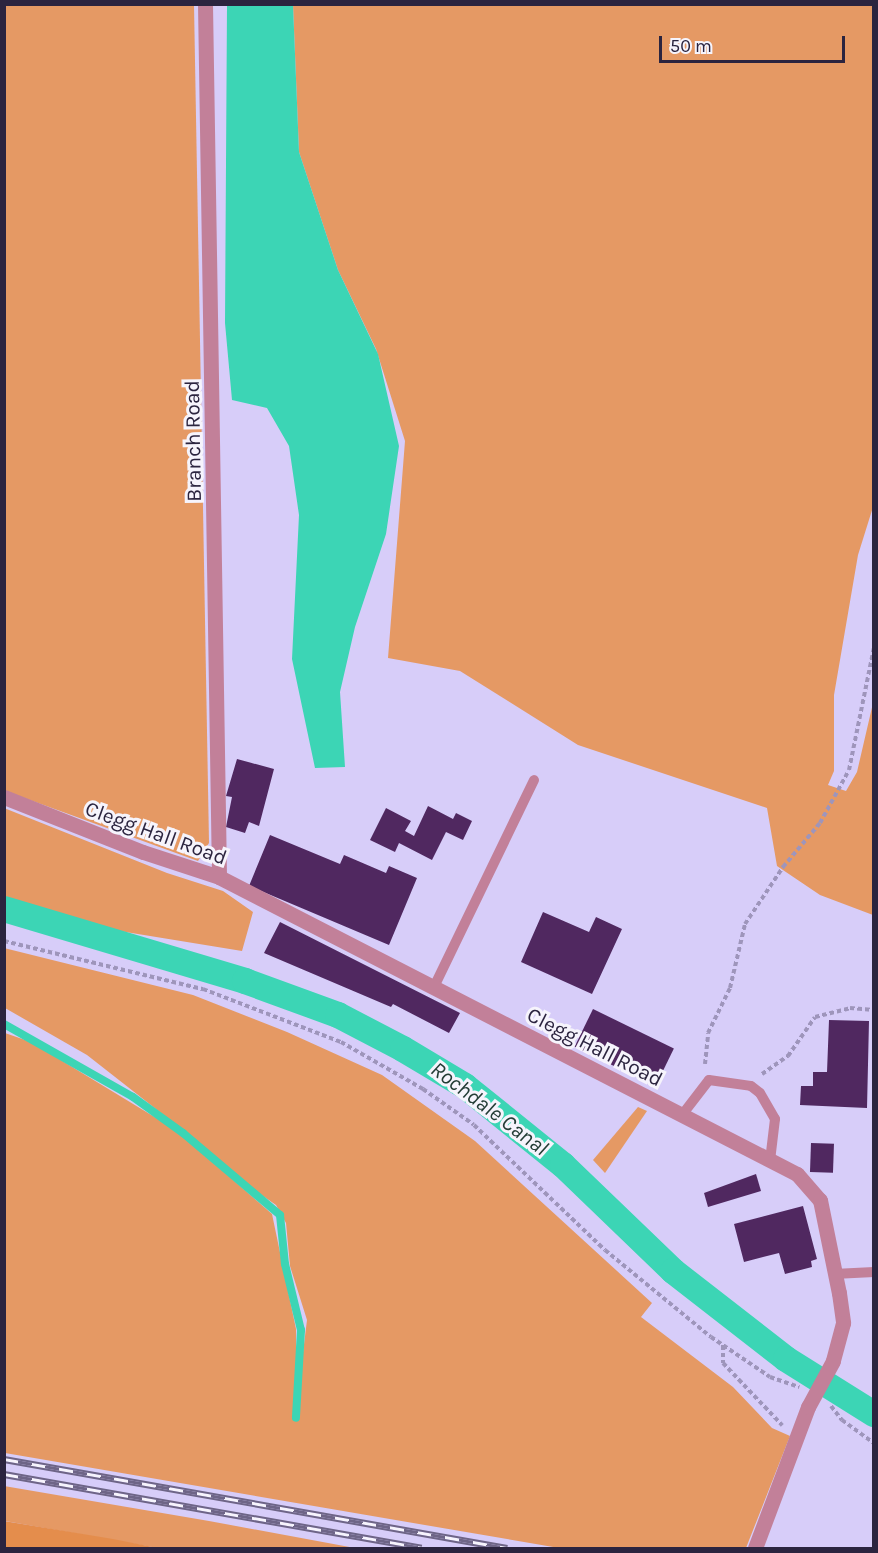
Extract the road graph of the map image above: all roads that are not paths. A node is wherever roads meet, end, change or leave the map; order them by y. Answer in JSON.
{"nodes":[{"id":1,"x":205,"y":4,"type":"edge"},
{"id":2,"x":534,"y":780,"type":"dead end"},
{"id":3,"x":4,"y":797,"type":"edge"},
{"id":4,"x":219,"y":878,"type":"junction"},
{"id":5,"x":433,"y":989,"type":"junction"},
{"id":6,"x":682,"y":1115,"type":"junction"},
{"id":7,"x":770,"y":1161,"type":"junction"},
{"id":8,"x":873,"y":1272,"type":"edge"},
{"id":9,"x":834,"y":1274,"type":"junction"},
{"id":10,"x":755,"y":1548,"type":"edge"}],
"edges":[{"from":1,"to":4,"type":"street","name":"Branch Road"},
{"from":2,"to":5,"type":"lane"},
{"from":3,"to":4,"type":"street","name":"Clegg Hall Road"},
{"from":4,"to":5,"type":"street","name":"Clegg Hall Road"},
{"from":5,"to":6,"type":"street","name":"Clegg Hall Road"},
{"from":6,"to":7,"type":"street","name":"Clegg Hall Road"},
{"from":6,"to":7,"type":"lane"},
{"from":7,"to":9,"type":"street","name":"Clegg Hall Road"},
{"from":8,"to":9,"type":"lane"},
{"from":9,"to":10,"type":"street","name":"Clegg Hall Road","bridge":true}]}
